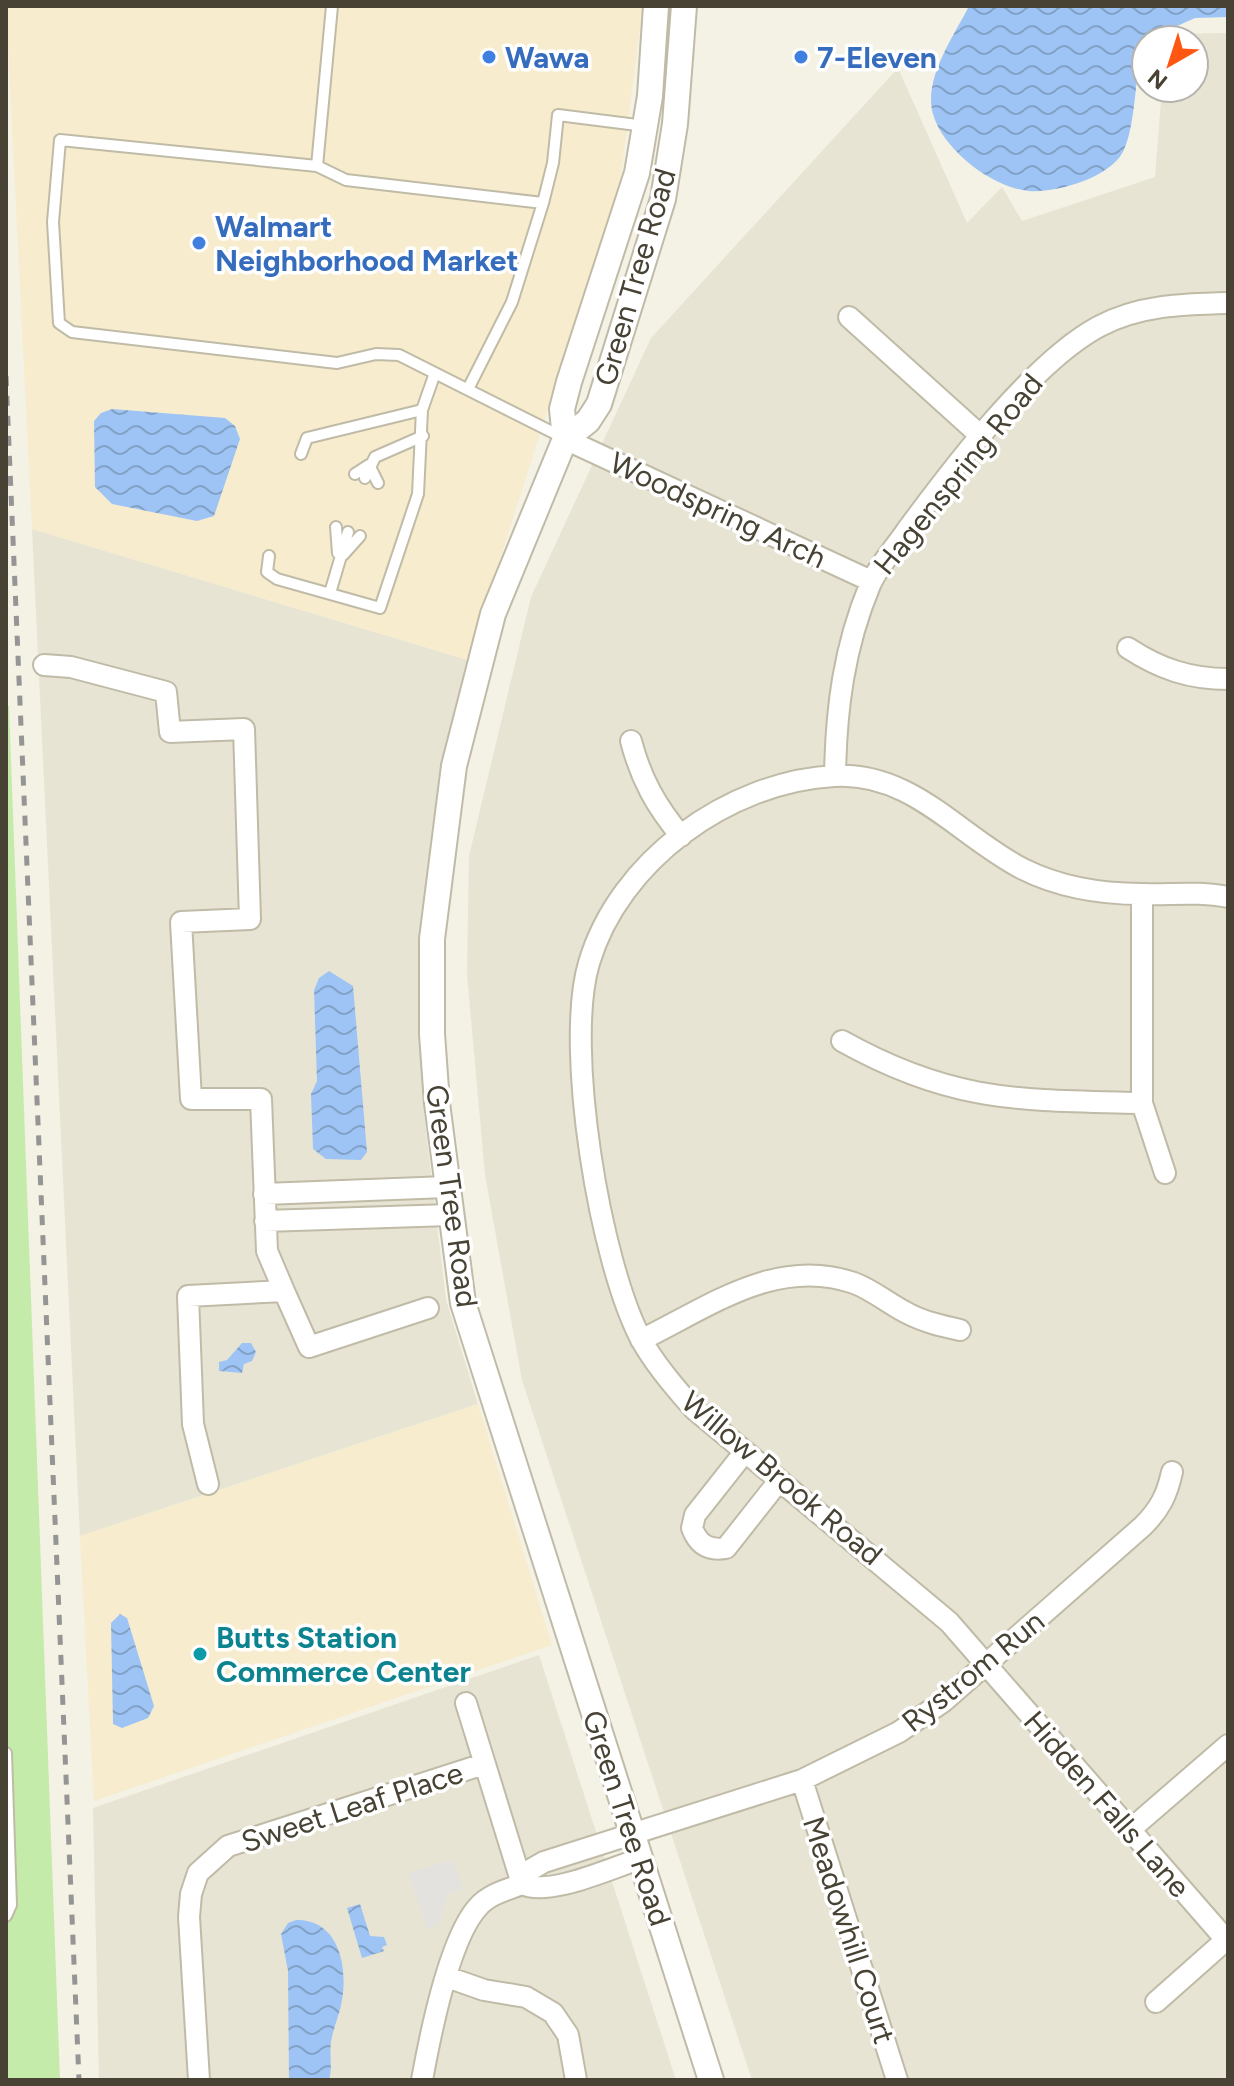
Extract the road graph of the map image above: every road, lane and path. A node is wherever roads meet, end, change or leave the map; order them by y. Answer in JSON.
{"nodes":[{"id":1,"x":332,"y":6,"type":"edge"},
{"id":2,"x":656,"y":6,"type":"edge"},
{"id":3,"x":684,"y":6,"type":"edge"},
{"id":4,"x":645,"y":126,"type":"junction"},
{"id":5,"x":317,"y":166,"type":"junction"},
{"id":6,"x":543,"y":203,"type":"junction"},
{"id":7,"x":1228,"y":303,"type":"edge"},
{"id":8,"x":849,"y":317,"type":"dead end"},
{"id":9,"x":435,"y":373,"type":"junction"},
{"id":10,"x":468,"y":389,"type":"junction"},
{"id":11,"x":422,"y":410,"type":"junction"},
{"id":12,"x":423,"y":436,"type":"junction"},
{"id":13,"x":982,"y":437,"type":"junction"},
{"id":14,"x":565,"y":439,"type":"junction"},
{"id":15,"x":301,"y":454,"type":"dead end"},
{"id":16,"x":369,"y":465,"type":"junction"},
{"id":17,"x":360,"y":476,"type":"dead end"},
{"id":18,"x":378,"y":483,"type":"dead end"},
{"id":19,"x":336,"y":527,"type":"dead end"},
{"id":20,"x":348,"y":532,"type":"dead end"},
{"id":21,"x":360,"y":536,"type":"dead end"},
{"id":22,"x":269,"y":556,"type":"dead end"},
{"id":23,"x":339,"y":559,"type":"junction"},
{"id":24,"x":871,"y":581,"type":"junction"},
{"id":25,"x":330,"y":593,"type":"junction"},
{"id":26,"x":1128,"y":648,"type":"dead end"},
{"id":27,"x":44,"y":665,"type":"dead end"},
{"id":28,"x":1228,"y":679,"type":"edge"},
{"id":29,"x":631,"y":741,"type":"dead end"},
{"id":30,"x":835,"y":776,"type":"junction"},
{"id":31,"x":681,"y":836,"type":"junction"},
{"id":32,"x":1142,"y":894,"type":"junction"},
{"id":33,"x":1228,"y":897,"type":"edge"},
{"id":34,"x":842,"y":1041,"type":"dead end"},
{"id":35,"x":1142,"y":1103,"type":"junction"},
{"id":36,"x":1165,"y":1173,"type":"dead end"},
{"id":37,"x":447,"y":1187,"type":"junction"},
{"id":38,"x":264,"y":1194,"type":"junction"},
{"id":39,"x":450,"y":1215,"type":"junction"},
{"id":40,"x":265,"y":1221,"type":"junction"},
{"id":41,"x":284,"y":1291,"type":"junction"},
{"id":42,"x":428,"y":1308,"type":"dead end"},
{"id":43,"x":960,"y":1330,"type":"dead end"},
{"id":44,"x":641,"y":1340,"type":"junction"},
{"id":45,"x":744,"y":1453,"type":"junction"},
{"id":46,"x":1172,"y":1472,"type":"dead end"},
{"id":47,"x":778,"y":1482,"type":"junction"},
{"id":48,"x":208,"y":1484,"type":"dead end"},
{"id":49,"x":985,"y":1666,"type":"junction"},
{"id":50,"x":466,"y":1703,"type":"dead end"},
{"id":51,"x":1228,"y":1745,"type":"edge"},
{"id":52,"x":6,"y":1753,"type":"edge"},
{"id":53,"x":484,"y":1764,"type":"junction"},
{"id":54,"x":802,"y":1780,"type":"junction"},
{"id":55,"x":1131,"y":1829,"type":"junction"},
{"id":56,"x":632,"y":1832,"type":"junction"},
{"id":57,"x":640,"y":1859,"type":"junction"},
{"id":58,"x":522,"y":1884,"type":"junction"},
{"id":59,"x":6,"y":1916,"type":"edge"},
{"id":60,"x":1227,"y":1941,"type":"edge"},
{"id":61,"x":447,"y":1977,"type":"junction"},
{"id":62,"x":1156,"y":2002,"type":"dead end"},
{"id":63,"x":199,"y":2080,"type":"edge"},
{"id":64,"x":422,"y":2080,"type":"edge"},
{"id":65,"x":576,"y":2080,"type":"edge"},
{"id":66,"x":711,"y":2080,"type":"edge"},
{"id":67,"x":897,"y":2080,"type":"edge"}],
"edges":[{"from":1,"to":5,"type":"lane"},
{"from":2,"to":4,"type":"street","name":"Green Tree Road"},
{"from":3,"to":14,"type":"street","name":"Green Tree Road"},
{"from":4,"to":6,"type":"lane"},
{"from":4,"to":14,"type":"street","name":"Green Tree Road"},
{"from":5,"to":6,"type":"lane"},
{"from":5,"to":9,"type":"lane"},
{"from":6,"to":10,"type":"lane"},
{"from":7,"to":13,"type":"street","name":"Hagenspring Road"},
{"from":8,"to":13,"type":"street"},
{"from":9,"to":10,"type":"lane"},
{"from":9,"to":11,"type":"lane"},
{"from":10,"to":14,"type":"lane"},
{"from":11,"to":12,"type":"lane"},
{"from":11,"to":15,"type":"lane"},
{"from":12,"to":16,"type":"lane"},
{"from":12,"to":25,"type":"lane"},
{"from":13,"to":24,"type":"street","name":"Hagenspring Road"},
{"from":14,"to":24,"type":"street","name":"Woodspring Arch"},
{"from":14,"to":37,"type":"street","name":"Green Tree Road"},
{"from":16,"to":17,"type":"lane"},
{"from":16,"to":18,"type":"lane"},
{"from":19,"to":23,"type":"lane"},
{"from":20,"to":23,"type":"lane"},
{"from":21,"to":23,"type":"lane"},
{"from":22,"to":25,"type":"lane"},
{"from":23,"to":25,"type":"lane"},
{"from":24,"to":30,"type":"street","name":"Hagenspring Road"},
{"from":26,"to":28,"type":"street"},
{"from":27,"to":38,"type":"street"},
{"from":29,"to":31,"type":"street"},
{"from":30,"to":31,"type":"street","name":"Willow Brook Road"},
{"from":30,"to":32,"type":"street","name":"Willow Brook Road"},
{"from":31,"to":44,"type":"street","name":"Willow Brook Road"},
{"from":32,"to":33,"type":"street","name":"Willow Brook Road"},
{"from":32,"to":35,"type":"street"},
{"from":34,"to":35,"type":"street"},
{"from":35,"to":36,"type":"street"},
{"from":37,"to":38,"type":"street"},
{"from":37,"to":39,"type":"street","name":"Green Tree Road"},
{"from":38,"to":40,"type":"street"},
{"from":39,"to":40,"type":"street"},
{"from":39,"to":56,"type":"street","name":"Green Tree Road"},
{"from":40,"to":41,"type":"street"},
{"from":41,"to":42,"type":"street"},
{"from":41,"to":48,"type":"street"},
{"from":43,"to":44,"type":"street"},
{"from":44,"to":45,"type":"street","name":"Willow Brook Road"},
{"from":45,"to":47,"type":"street","name":"Willow Brook Road"},
{"from":45,"to":47,"type":"street"},
{"from":46,"to":49,"type":"street","name":"Rystrom Run"},
{"from":47,"to":49,"type":"street","name":"Willow Brook Road"},
{"from":49,"to":54,"type":"street","name":"Rystrom Run"},
{"from":49,"to":55,"type":"street","name":"Hidden Falls Lane"},
{"from":50,"to":53,"type":"street"},
{"from":51,"to":55,"type":"street"},
{"from":52,"to":59,"type":"lane"},
{"from":53,"to":58,"type":"street"},
{"from":53,"to":63,"type":"street","name":"Sweet Leaf Place"},
{"from":54,"to":56,"type":"street","name":"Rystrom Run"},
{"from":54,"to":67,"type":"street","name":"Meadowhill Court"},
{"from":55,"to":60,"type":"street","name":"Hidden Falls Lane"},
{"from":56,"to":57,"type":"street","name":"Green Tree Road"},
{"from":56,"to":58,"type":"street","name":"Rystrom Run"},
{"from":57,"to":58,"type":"street"},
{"from":57,"to":66,"type":"street","name":"Green Tree Road"},
{"from":58,"to":61,"type":"street"},
{"from":60,"to":62,"type":"street"},
{"from":61,"to":64,"type":"street"},
{"from":61,"to":65,"type":"street"}]}
